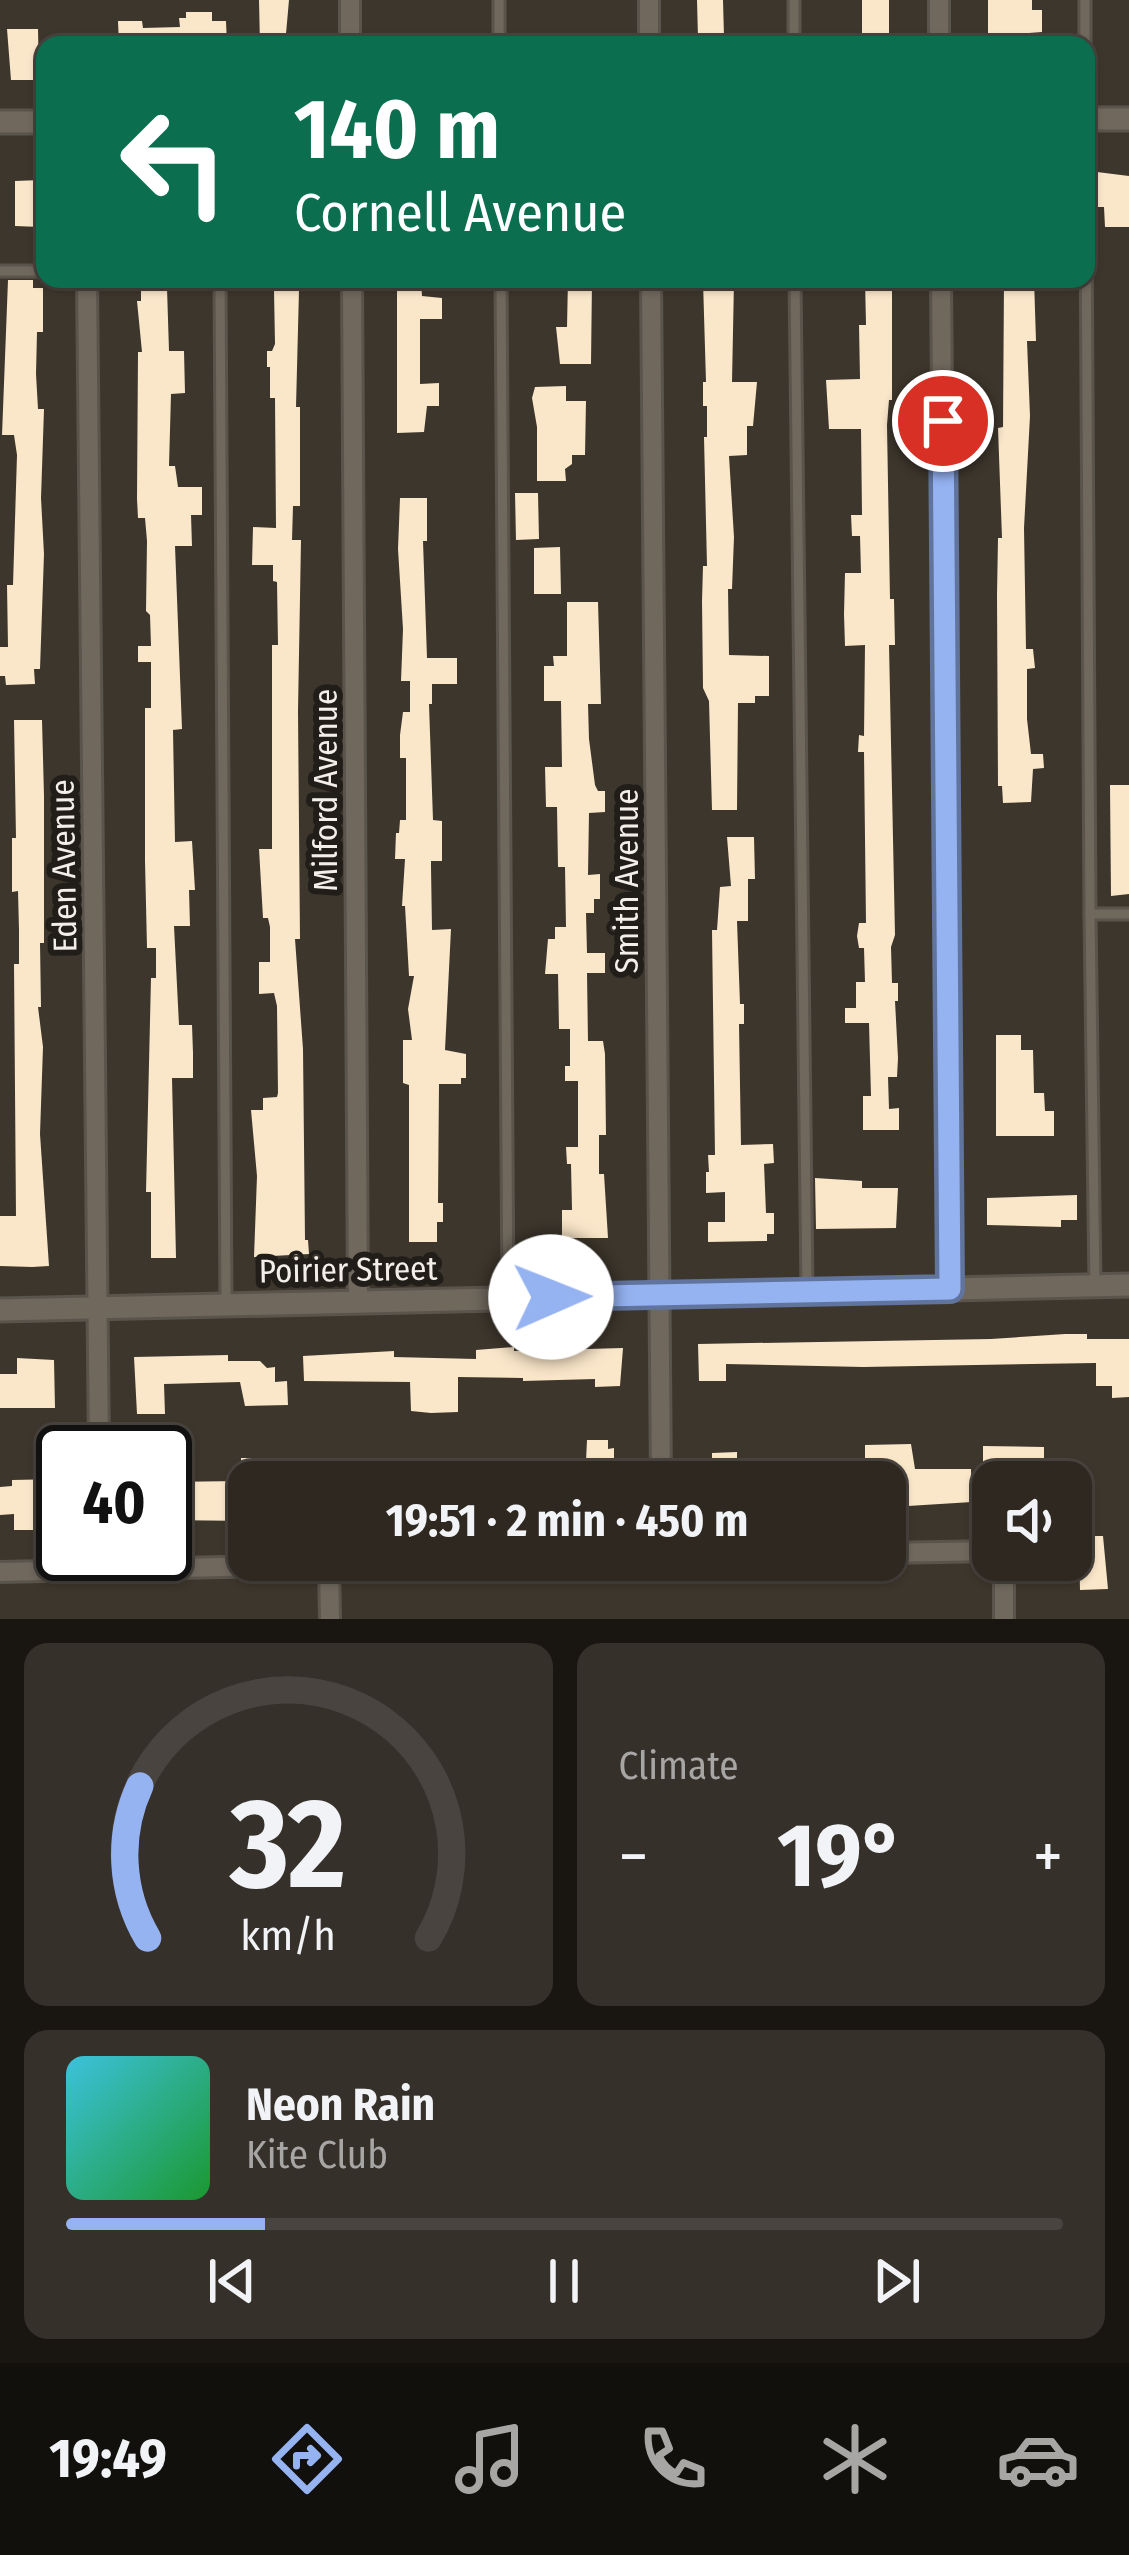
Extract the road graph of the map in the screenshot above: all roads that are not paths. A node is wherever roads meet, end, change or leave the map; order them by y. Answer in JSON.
{"nodes":[{"id":1,"x":350,"y":0,"type":"edge"},
{"id":2,"x":499,"y":0,"type":"edge"},
{"id":3,"x":649,"y":0,"type":"edge"},
{"id":4,"x":794,"y":0,"type":"edge"},
{"id":5,"x":939,"y":0,"type":"edge"},
{"id":6,"x":1085,"y":0,"type":"edge"},
{"id":7,"x":350,"y":36,"type":"edge"},
{"id":8,"x":500,"y":36,"type":"edge"},
{"id":9,"x":650,"y":36,"type":"edge"},
{"id":10,"x":794,"y":36,"type":"edge"},
{"id":11,"x":940,"y":36,"type":"edge"},
{"id":12,"x":1085,"y":36,"type":"edge"},
{"id":13,"x":1095,"y":118,"type":"edge"},
{"id":14,"x":1129,"y":118,"type":"edge"},
{"id":15,"x":0,"y":122,"type":"edge"},
{"id":16,"x":36,"y":122,"type":"edge"},
{"id":17,"x":0,"y":271,"type":"edge"},
{"id":18,"x":36,"y":271,"type":"edge"},
{"id":19,"x":87,"y":288,"type":"edge"},
{"id":20,"x":220,"y":288,"type":"edge"},
{"id":21,"x":352,"y":288,"type":"edge"},
{"id":22,"x":501,"y":288,"type":"edge"},
{"id":23,"x":651,"y":288,"type":"edge"},
{"id":24,"x":795,"y":288,"type":"edge"},
{"id":25,"x":941,"y":288,"type":"edge"},
{"id":26,"x":1086,"y":288,"type":"edge"},
{"id":27,"x":1090,"y":914,"type":"junction"},
{"id":28,"x":1129,"y":914,"type":"edge"},
{"id":29,"x":1129,"y":1285,"type":"edge"},
{"id":30,"x":1095,"y":1286,"type":"junction"},
{"id":31,"x":950,"y":1289,"type":"junction"},
{"id":32,"x":807,"y":1292,"type":"junction"},
{"id":33,"x":660,"y":1295,"type":"junction"},
{"id":34,"x":508,"y":1298,"type":"junction"},
{"id":35,"x":358,"y":1301,"type":"junction"},
{"id":36,"x":226,"y":1304,"type":"junction"},
{"id":37,"x":97,"y":1308,"type":"junction"},
{"id":38,"x":0,"y":1310,"type":"edge"},
{"id":39,"x":99,"y":1425,"type":"edge"},
{"id":40,"x":662,"y":1461,"type":"edge"},
{"id":41,"x":972,"y":1551,"type":"edge"},
{"id":42,"x":906,"y":1553,"type":"edge"},
{"id":43,"x":192,"y":1563,"type":"edge"},
{"id":44,"x":228,"y":1563,"type":"edge"},
{"id":45,"x":36,"y":1568,"type":"edge"},
{"id":46,"x":0,"y":1572,"type":"edge"},
{"id":47,"x":329,"y":1581,"type":"edge"},
{"id":48,"x":1004,"y":1581,"type":"edge"},
{"id":49,"x":330,"y":1619,"type":"edge"},
{"id":50,"x":1004,"y":1619,"type":"edge"}],
"edges":[{"from":1,"to":7,"type":"street"},
{"from":2,"to":8,"type":"lane"},
{"from":3,"to":9,"type":"street"},
{"from":4,"to":10,"type":"lane"},
{"from":5,"to":11,"type":"street"},
{"from":6,"to":12,"type":"lane"},
{"from":13,"to":14,"type":"street"},
{"from":15,"to":16,"type":"street"},
{"from":17,"to":18,"type":"lane"},
{"from":19,"to":37,"type":"street","name":"Eden Avenue"},
{"from":20,"to":36,"type":"lane"},
{"from":21,"to":35,"type":"street","name":"Milford Avenue"},
{"from":22,"to":34,"type":"lane"},
{"from":23,"to":33,"type":"street","name":"Smith Avenue"},
{"from":24,"to":32,"type":"lane"},
{"from":25,"to":31,"type":"street"},
{"from":26,"to":27,"type":"lane"},
{"from":27,"to":28,"type":"lane"},
{"from":27,"to":30,"type":"lane"},
{"from":29,"to":30,"type":"street","name":"Poirier Street"},
{"from":30,"to":31,"type":"street","name":"Poirier Street"},
{"from":31,"to":32,"type":"street","name":"Poirier Street"},
{"from":32,"to":33,"type":"street","name":"Poirier Street"},
{"from":33,"to":34,"type":"street","name":"Poirier Street"},
{"from":33,"to":40,"type":"street","name":"Smith Avenue"},
{"from":34,"to":35,"type":"street","name":"Poirier Street"},
{"from":35,"to":36,"type":"street","name":"Poirier Street"},
{"from":36,"to":37,"type":"street","name":"Poirier Street"},
{"from":37,"to":38,"type":"street","name":"Poirier Street"},
{"from":37,"to":39,"type":"street","name":"Eden Avenue"},
{"from":41,"to":42,"type":"street"},
{"from":43,"to":44,"type":"street"},
{"from":45,"to":46,"type":"street"},
{"from":47,"to":49,"type":"street"},
{"from":48,"to":50,"type":"street"}]}
